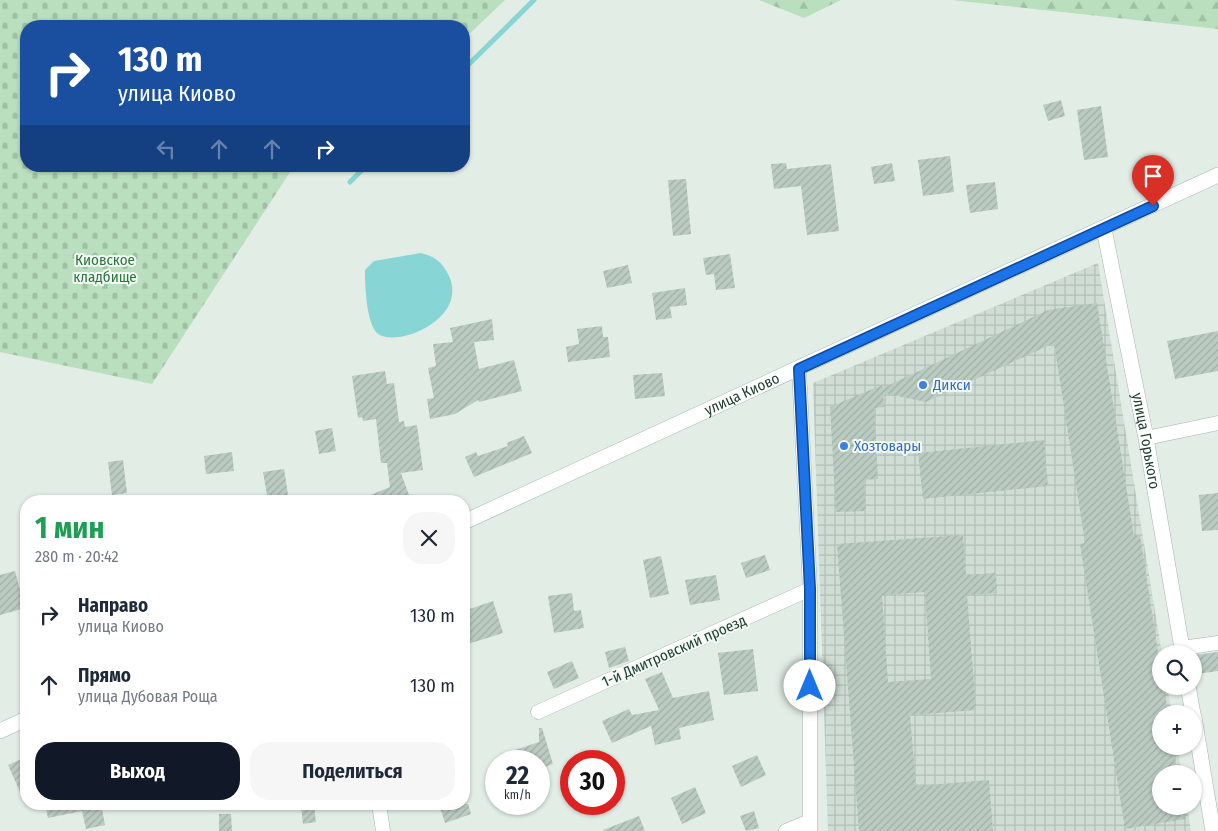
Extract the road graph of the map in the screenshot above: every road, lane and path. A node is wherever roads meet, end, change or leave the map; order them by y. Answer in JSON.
{"nodes":[{"id":1,"x":1218,"y":175,"type":"edge"},
{"id":2,"x":1104,"y":229,"type":"junction"},
{"id":3,"x":799,"y":369,"type":"junction"},
{"id":4,"x":1218,"y":422,"type":"edge"},
{"id":5,"x":1146,"y":438,"type":"junction"},
{"id":6,"x":470,"y":519,"type":"edge"},
{"id":7,"x":810,"y":589,"type":"junction"},
{"id":8,"x":1218,"y":643,"type":"edge"},
{"id":9,"x":1182,"y":645,"type":"edge"},
{"id":10,"x":1202,"y":647,"type":"edge"},
{"id":11,"x":538,"y":712,"type":"dead end"},
{"id":12,"x":20,"y":722,"type":"edge"},
{"id":13,"x":0,"y":731,"type":"edge"},
{"id":14,"x":1200,"y":755,"type":"edge"},
{"id":15,"x":380,"y":810,"type":"edge"},
{"id":16,"x":810,"y":826,"type":"edge"},
{"id":17,"x":383,"y":831,"type":"edge"},
{"id":18,"x":786,"y":831,"type":"edge"},
{"id":19,"x":1213,"y":831,"type":"edge"}],
"edges":[{"from":1,"to":2,"type":"main road","name":"улица Киово"},
{"from":2,"to":3,"type":"main road","name":"улица Киово"},
{"from":2,"to":5,"type":"main road","name":"улица Горького"},
{"from":3,"to":6,"type":"main road","name":"улица Киово"},
{"from":3,"to":7,"type":"street"},
{"from":4,"to":5,"type":"street"},
{"from":5,"to":9,"type":"main road","name":"улица Горького"},
{"from":7,"to":11,"type":"street","name":"1-й Дмитровский проезд"},
{"from":7,"to":16,"type":"street"},
{"from":8,"to":10,"type":"street"},
{"from":12,"to":13,"type":"main road"},
{"from":14,"to":19,"type":"main road"},
{"from":15,"to":17,"type":"street"},
{"from":16,"to":18,"type":"street"}]}
